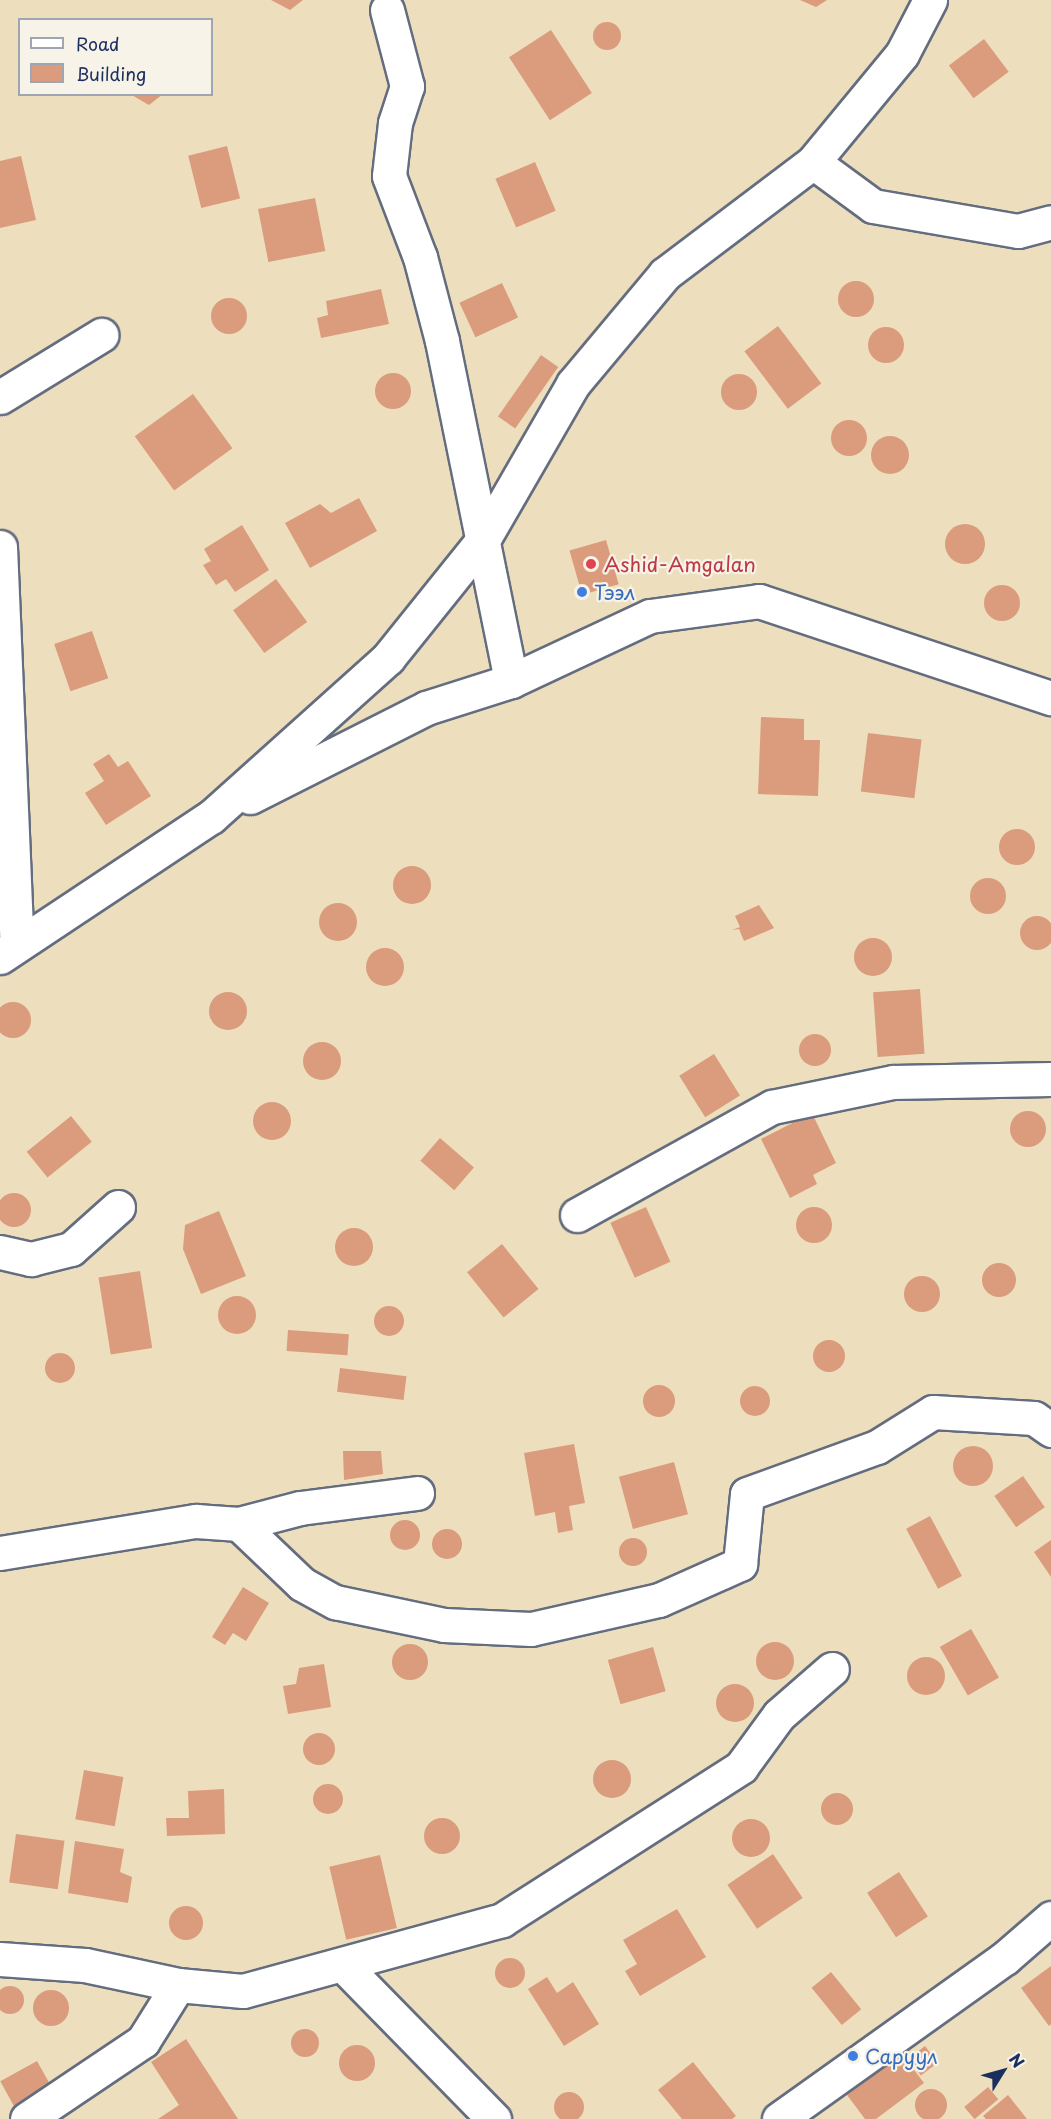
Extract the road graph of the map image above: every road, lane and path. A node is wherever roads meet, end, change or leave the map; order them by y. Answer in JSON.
{"nodes":[{"id":1,"x":930,"y":0,"type":"edge"},
{"id":2,"x":387,"y":10,"type":"dead end"},
{"id":3,"x":813,"y":162,"type":"junction"},
{"id":4,"x":1051,"y":222,"type":"edge"},
{"id":5,"x":101,"y":335,"type":"dead end"},
{"id":6,"x":0,"y":397,"type":"edge"},
{"id":7,"x":483,"y":540,"type":"junction"},
{"id":8,"x":0,"y":547,"type":"edge"},
{"id":9,"x":511,"y":681,"type":"junction"},
{"id":10,"x":1051,"y":698,"type":"edge"},
{"id":11,"x":211,"y":817,"type":"junction"},
{"id":12,"x":9,"y":951,"type":"edge"},
{"id":13,"x":1051,"y":1079,"type":"edge"},
{"id":14,"x":118,"y":1207,"type":"dead end"},
{"id":15,"x":577,"y":1215,"type":"dead end"},
{"id":16,"x":0,"y":1252,"type":"edge"},
{"id":17,"x":1051,"y":1430,"type":"edge"},
{"id":18,"x":417,"y":1493,"type":"dead end"},
{"id":19,"x":239,"y":1524,"type":"junction"},
{"id":20,"x":0,"y":1553,"type":"edge"},
{"id":21,"x":832,"y":1669,"type":"dead end"},
{"id":22,"x":1051,"y":1918,"type":"edge"},
{"id":23,"x":0,"y":1959,"type":"edge"},
{"id":24,"x":343,"y":1965,"type":"junction"},
{"id":25,"x":178,"y":1985,"type":"junction"},
{"id":26,"x":27,"y":2119,"type":"edge"},
{"id":27,"x":494,"y":2119,"type":"edge"},
{"id":28,"x":778,"y":2119,"type":"edge"}],
"edges":[{"from":1,"to":3,"type":"street"},
{"from":2,"to":7,"type":"street"},
{"from":3,"to":4,"type":"street"},
{"from":3,"to":7,"type":"street"},
{"from":5,"to":6,"type":"street"},
{"from":7,"to":9,"type":"street"},
{"from":7,"to":11,"type":"street"},
{"from":8,"to":12,"type":"street"},
{"from":9,"to":10,"type":"street"},
{"from":9,"to":11,"type":"street"},
{"from":11,"to":12,"type":"street"},
{"from":13,"to":15,"type":"street"},
{"from":14,"to":16,"type":"street"},
{"from":17,"to":19,"type":"street"},
{"from":18,"to":19,"type":"street"},
{"from":19,"to":20,"type":"street"},
{"from":21,"to":24,"type":"street"},
{"from":22,"to":28,"type":"street"},
{"from":23,"to":25,"type":"street"},
{"from":24,"to":25,"type":"street"},
{"from":24,"to":27,"type":"street"},
{"from":25,"to":26,"type":"street"}]}
